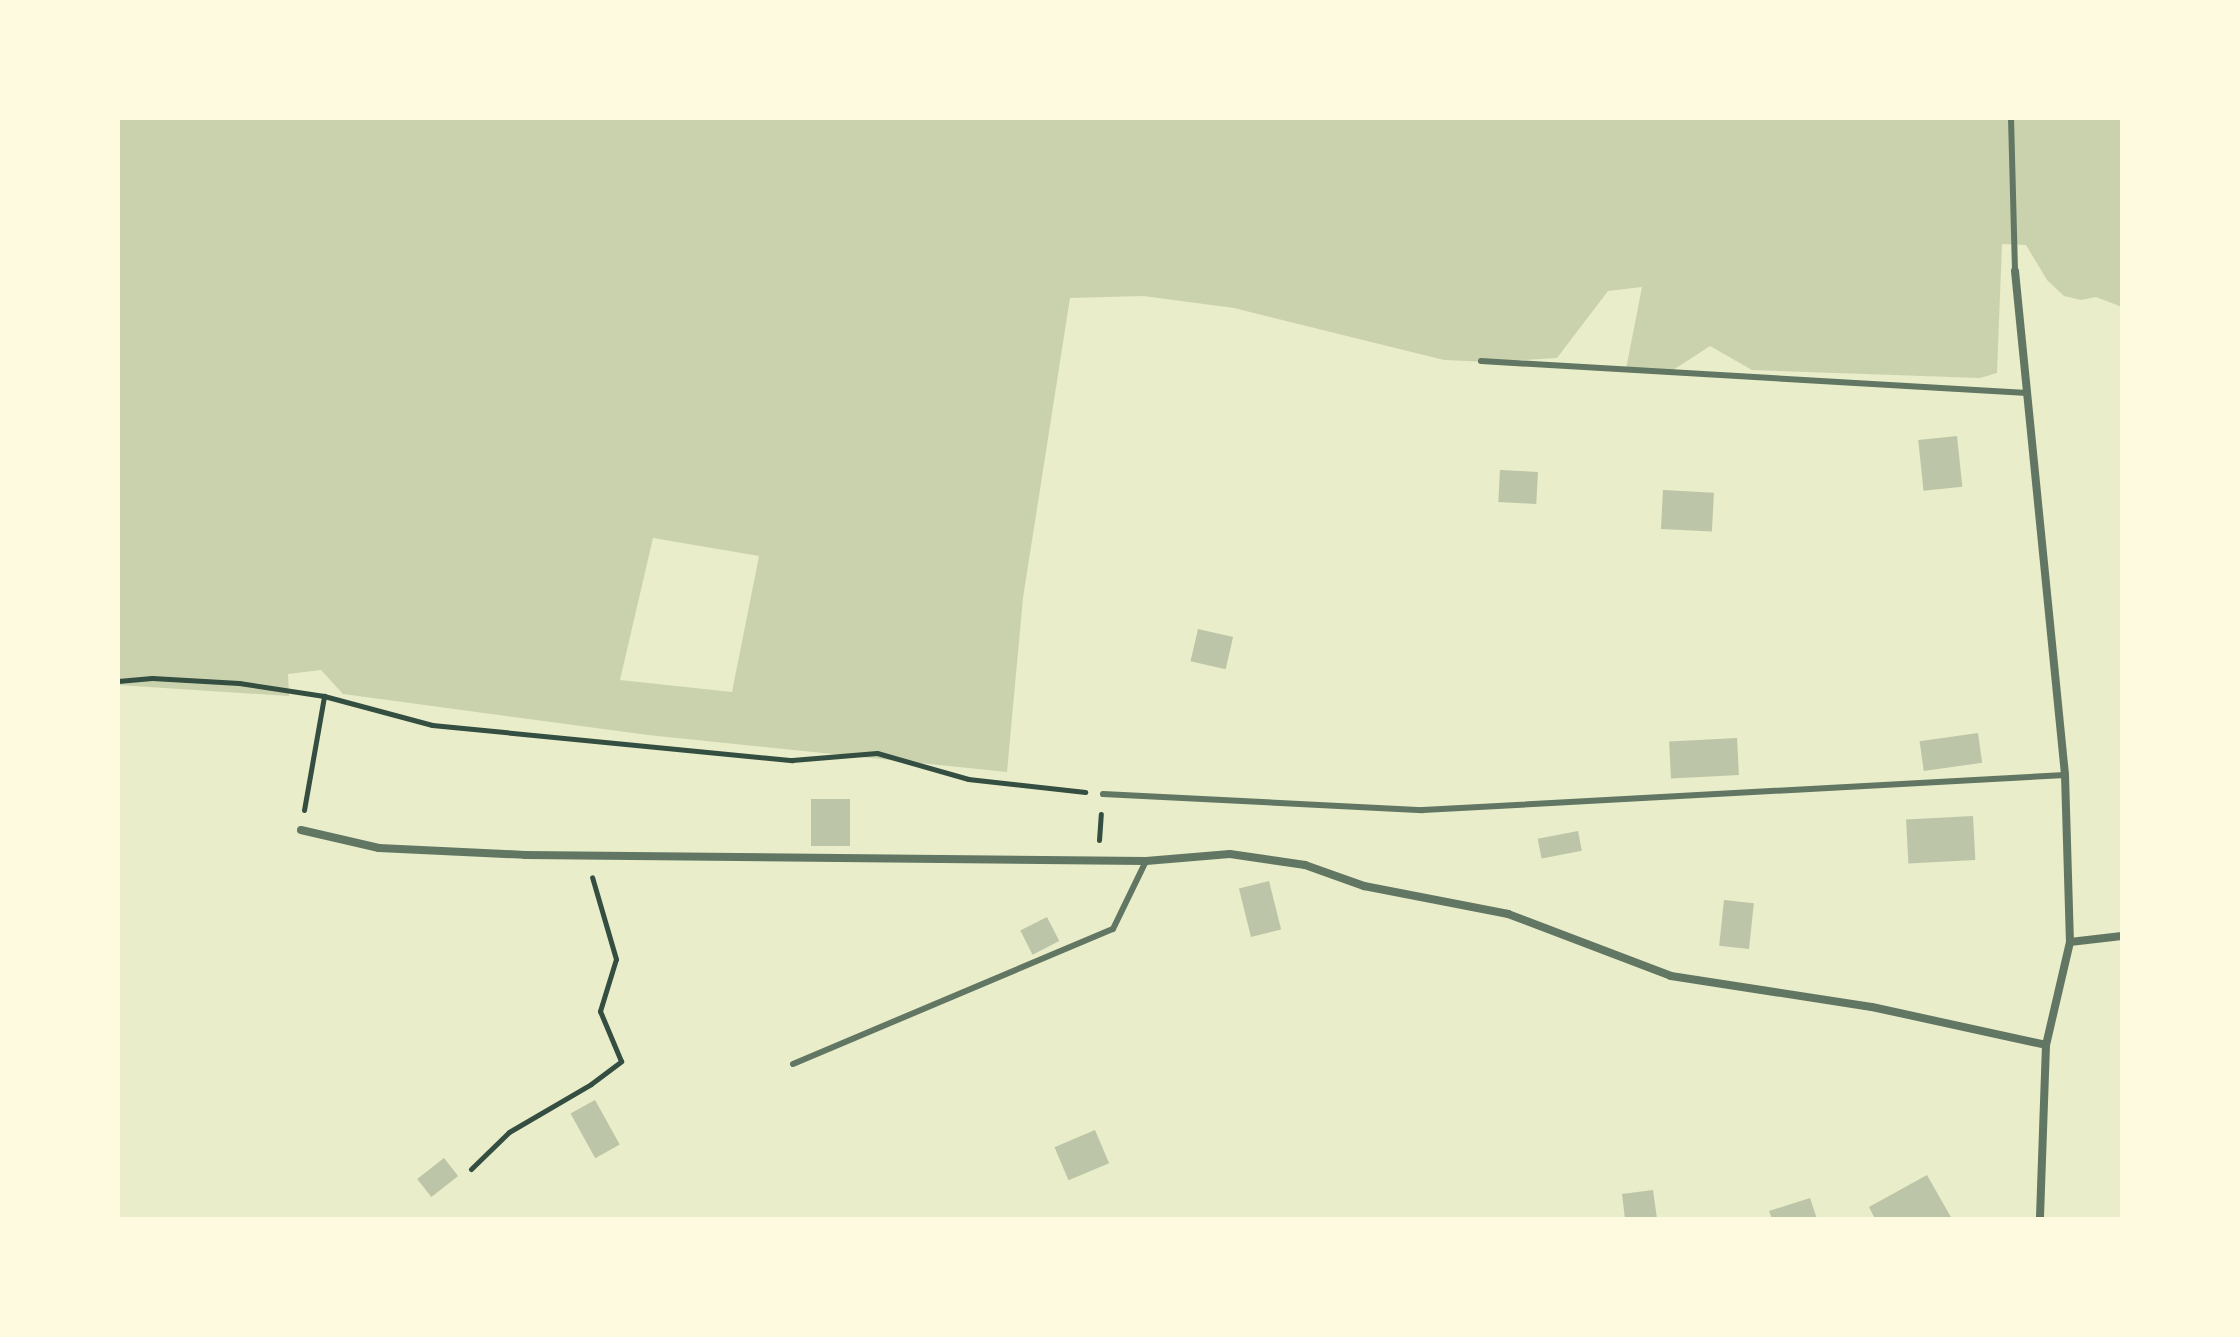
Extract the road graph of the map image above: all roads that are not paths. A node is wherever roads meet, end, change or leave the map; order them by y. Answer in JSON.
{"nodes":[{"id":1,"x":2011,"y":118,"type":"edge"},
{"id":2,"x":2015,"y":271,"type":"joint"},
{"id":3,"x":1481,"y":361,"type":"dead end"},
{"id":4,"x":2027,"y":393,"type":"junction"},
{"id":5,"x":2065,"y":775,"type":"junction"},
{"id":6,"x":1103,"y":794,"type":"road end"},
{"id":7,"x":301,"y":830,"type":"road end"},
{"id":8,"x":1146,"y":861,"type":"junction"},
{"id":9,"x":2122,"y":936,"type":"edge"},
{"id":10,"x":2070,"y":942,"type":"junction"},
{"id":11,"x":2046,"y":1045,"type":"junction"},
{"id":12,"x":793,"y":1064,"type":"dead end"},
{"id":13,"x":2040,"y":1219,"type":"edge"}],
"edges":[{"from":1,"to":2,"type":"lane"},
{"from":2,"to":4,"type":"street"},
{"from":3,"to":4,"type":"lane"},
{"from":4,"to":5,"type":"street"},
{"from":5,"to":6,"type":"lane"},
{"from":5,"to":10,"type":"street"},
{"from":7,"to":8,"type":"street"},
{"from":8,"to":11,"type":"street"},
{"from":8,"to":12,"type":"lane"},
{"from":9,"to":10,"type":"street"},
{"from":10,"to":11,"type":"street"},
{"from":11,"to":13,"type":"street"}]}
